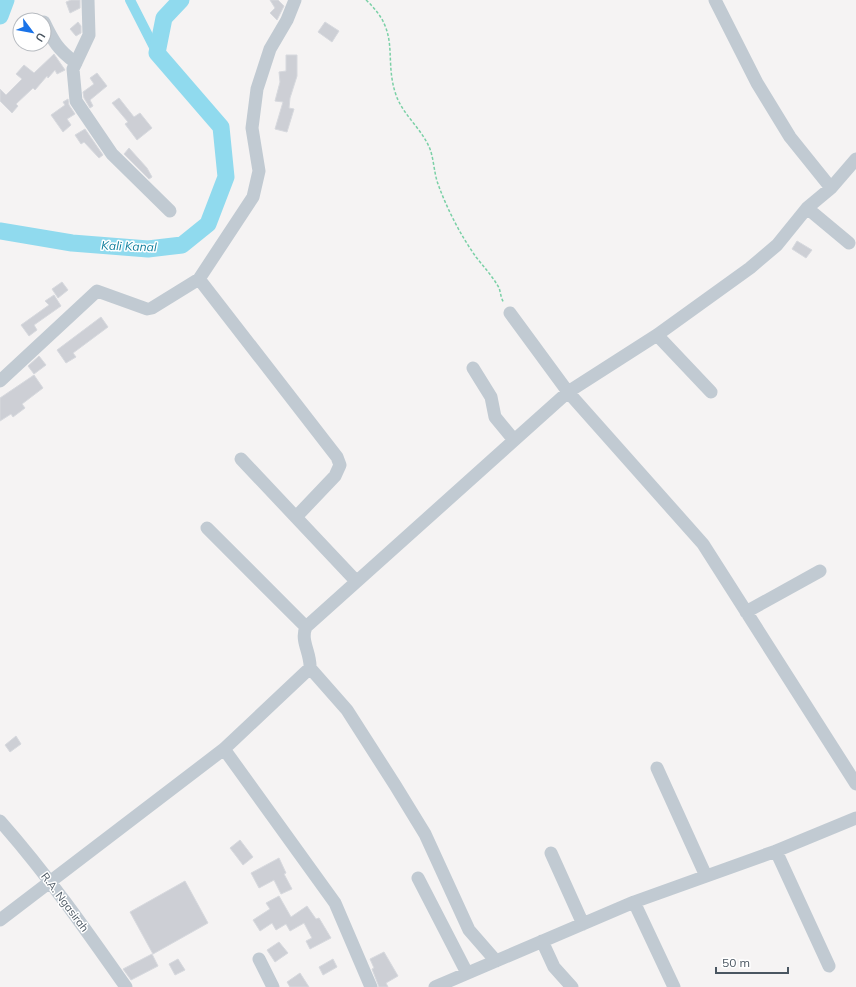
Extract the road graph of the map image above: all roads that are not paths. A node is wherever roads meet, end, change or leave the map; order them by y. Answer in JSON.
{"nodes":[{"id":1,"x":88,"y":0,"type":"edge"},
{"id":2,"x":295,"y":0,"type":"edge"},
{"id":3,"x":715,"y":0,"type":"edge"},
{"id":4,"x":52,"y":38,"type":"edge"},
{"id":5,"x":76,"y":63,"type":"junction"},
{"id":6,"x":856,"y":159,"type":"edge"},
{"id":7,"x":831,"y":188,"type":"junction"},
{"id":8,"x":807,"y":208,"type":"junction"},
{"id":9,"x":170,"y":211,"type":"dead end"},
{"id":10,"x":849,"y":243,"type":"dead end"},
{"id":11,"x":199,"y":279,"type":"junction"},
{"id":12,"x":510,"y":313,"type":"road end"},
{"id":13,"x":657,"y":335,"type":"junction"},
{"id":14,"x":473,"y":368,"type":"dead end"},
{"id":15,"x":0,"y":381,"type":"edge"},
{"id":16,"x":568,"y":392,"type":"junction"},
{"id":17,"x":711,"y":392,"type":"dead end"},
{"id":18,"x":514,"y":440,"type":"junction"},
{"id":19,"x":241,"y":459,"type":"dead end"},
{"id":20,"x":296,"y":517,"type":"junction"},
{"id":21,"x":207,"y":528,"type":"dead end"},
{"id":22,"x":820,"y":570,"type":"dead end"},
{"id":23,"x":356,"y":581,"type":"junction"},
{"id":24,"x":746,"y":612,"type":"junction"},
{"id":25,"x":306,"y":627,"type":"junction"},
{"id":26,"x":310,"y":668,"type":"junction"},
{"id":27,"x":224,"y":749,"type":"junction"},
{"id":28,"x":657,"y":768,"type":"dead end"},
{"id":29,"x":856,"y":784,"type":"edge"},
{"id":30,"x":856,"y":818,"type":"edge"},
{"id":31,"x":0,"y":821,"type":"edge"},
{"id":32,"x":776,"y":851,"type":"junction"},
{"id":33,"x":551,"y":853,"type":"dead end"},
{"id":34,"x":706,"y":876,"type":"junction"},
{"id":35,"x":418,"y":878,"type":"dead end"},
{"id":36,"x":50,"y":884,"type":"junction"},
{"id":37,"x":634,"y":902,"type":"junction"},
{"id":38,"x":0,"y":920,"type":"edge"},
{"id":39,"x":583,"y":924,"type":"junction"},
{"id":40,"x":542,"y":941,"type":"junction"},
{"id":41,"x":259,"y":959,"type":"dead end"},
{"id":42,"x":496,"y":960,"type":"junction"},
{"id":43,"x":829,"y":966,"type":"dead end"},
{"id":44,"x":467,"y":973,"type":"junction"},
{"id":45,"x":126,"y":987,"type":"edge"},
{"id":46,"x":273,"y":987,"type":"edge"},
{"id":47,"x":371,"y":987,"type":"edge"},
{"id":48,"x":435,"y":987,"type":"edge"},
{"id":49,"x":572,"y":987,"type":"edge"},
{"id":50,"x":674,"y":987,"type":"edge"}],
"edges":[{"from":1,"to":5,"type":"street"},
{"from":2,"to":11,"type":"street"},
{"from":3,"to":7,"type":"street"},
{"from":4,"to":5,"type":"street"},
{"from":5,"to":9,"type":"street"},
{"from":6,"to":7,"type":"street"},
{"from":7,"to":8,"type":"street"},
{"from":8,"to":10,"type":"street"},
{"from":8,"to":13,"type":"street"},
{"from":11,"to":15,"type":"street"},
{"from":11,"to":20,"type":"street"},
{"from":12,"to":16,"type":"street"},
{"from":13,"to":16,"type":"street"},
{"from":13,"to":17,"type":"street"},
{"from":14,"to":18,"type":"street"},
{"from":16,"to":18,"type":"street"},
{"from":16,"to":24,"type":"street"},
{"from":18,"to":23,"type":"street"},
{"from":19,"to":20,"type":"street"},
{"from":20,"to":23,"type":"street"},
{"from":21,"to":25,"type":"street"},
{"from":22,"to":24,"type":"street"},
{"from":23,"to":25,"type":"street"},
{"from":24,"to":29,"type":"street"},
{"from":25,"to":26,"type":"street"},
{"from":26,"to":27,"type":"street"},
{"from":26,"to":42,"type":"street"},
{"from":27,"to":36,"type":"street"},
{"from":27,"to":47,"type":"street"},
{"from":28,"to":34,"type":"street"},
{"from":30,"to":32,"type":"street"},
{"from":31,"to":36,"type":"street","name":"R.A. Ngasirah"},
{"from":32,"to":34,"type":"street"},
{"from":32,"to":43,"type":"street"},
{"from":33,"to":39,"type":"street"},
{"from":34,"to":37,"type":"street"},
{"from":35,"to":44,"type":"street"},
{"from":36,"to":38,"type":"street"},
{"from":36,"to":45,"type":"street","name":"R.A. Ngasirah"},
{"from":37,"to":39,"type":"street"},
{"from":37,"to":50,"type":"street"},
{"from":39,"to":40,"type":"street"},
{"from":40,"to":42,"type":"street"},
{"from":40,"to":49,"type":"street"},
{"from":41,"to":46,"type":"street"},
{"from":42,"to":44,"type":"street"},
{"from":44,"to":48,"type":"street"}]}
